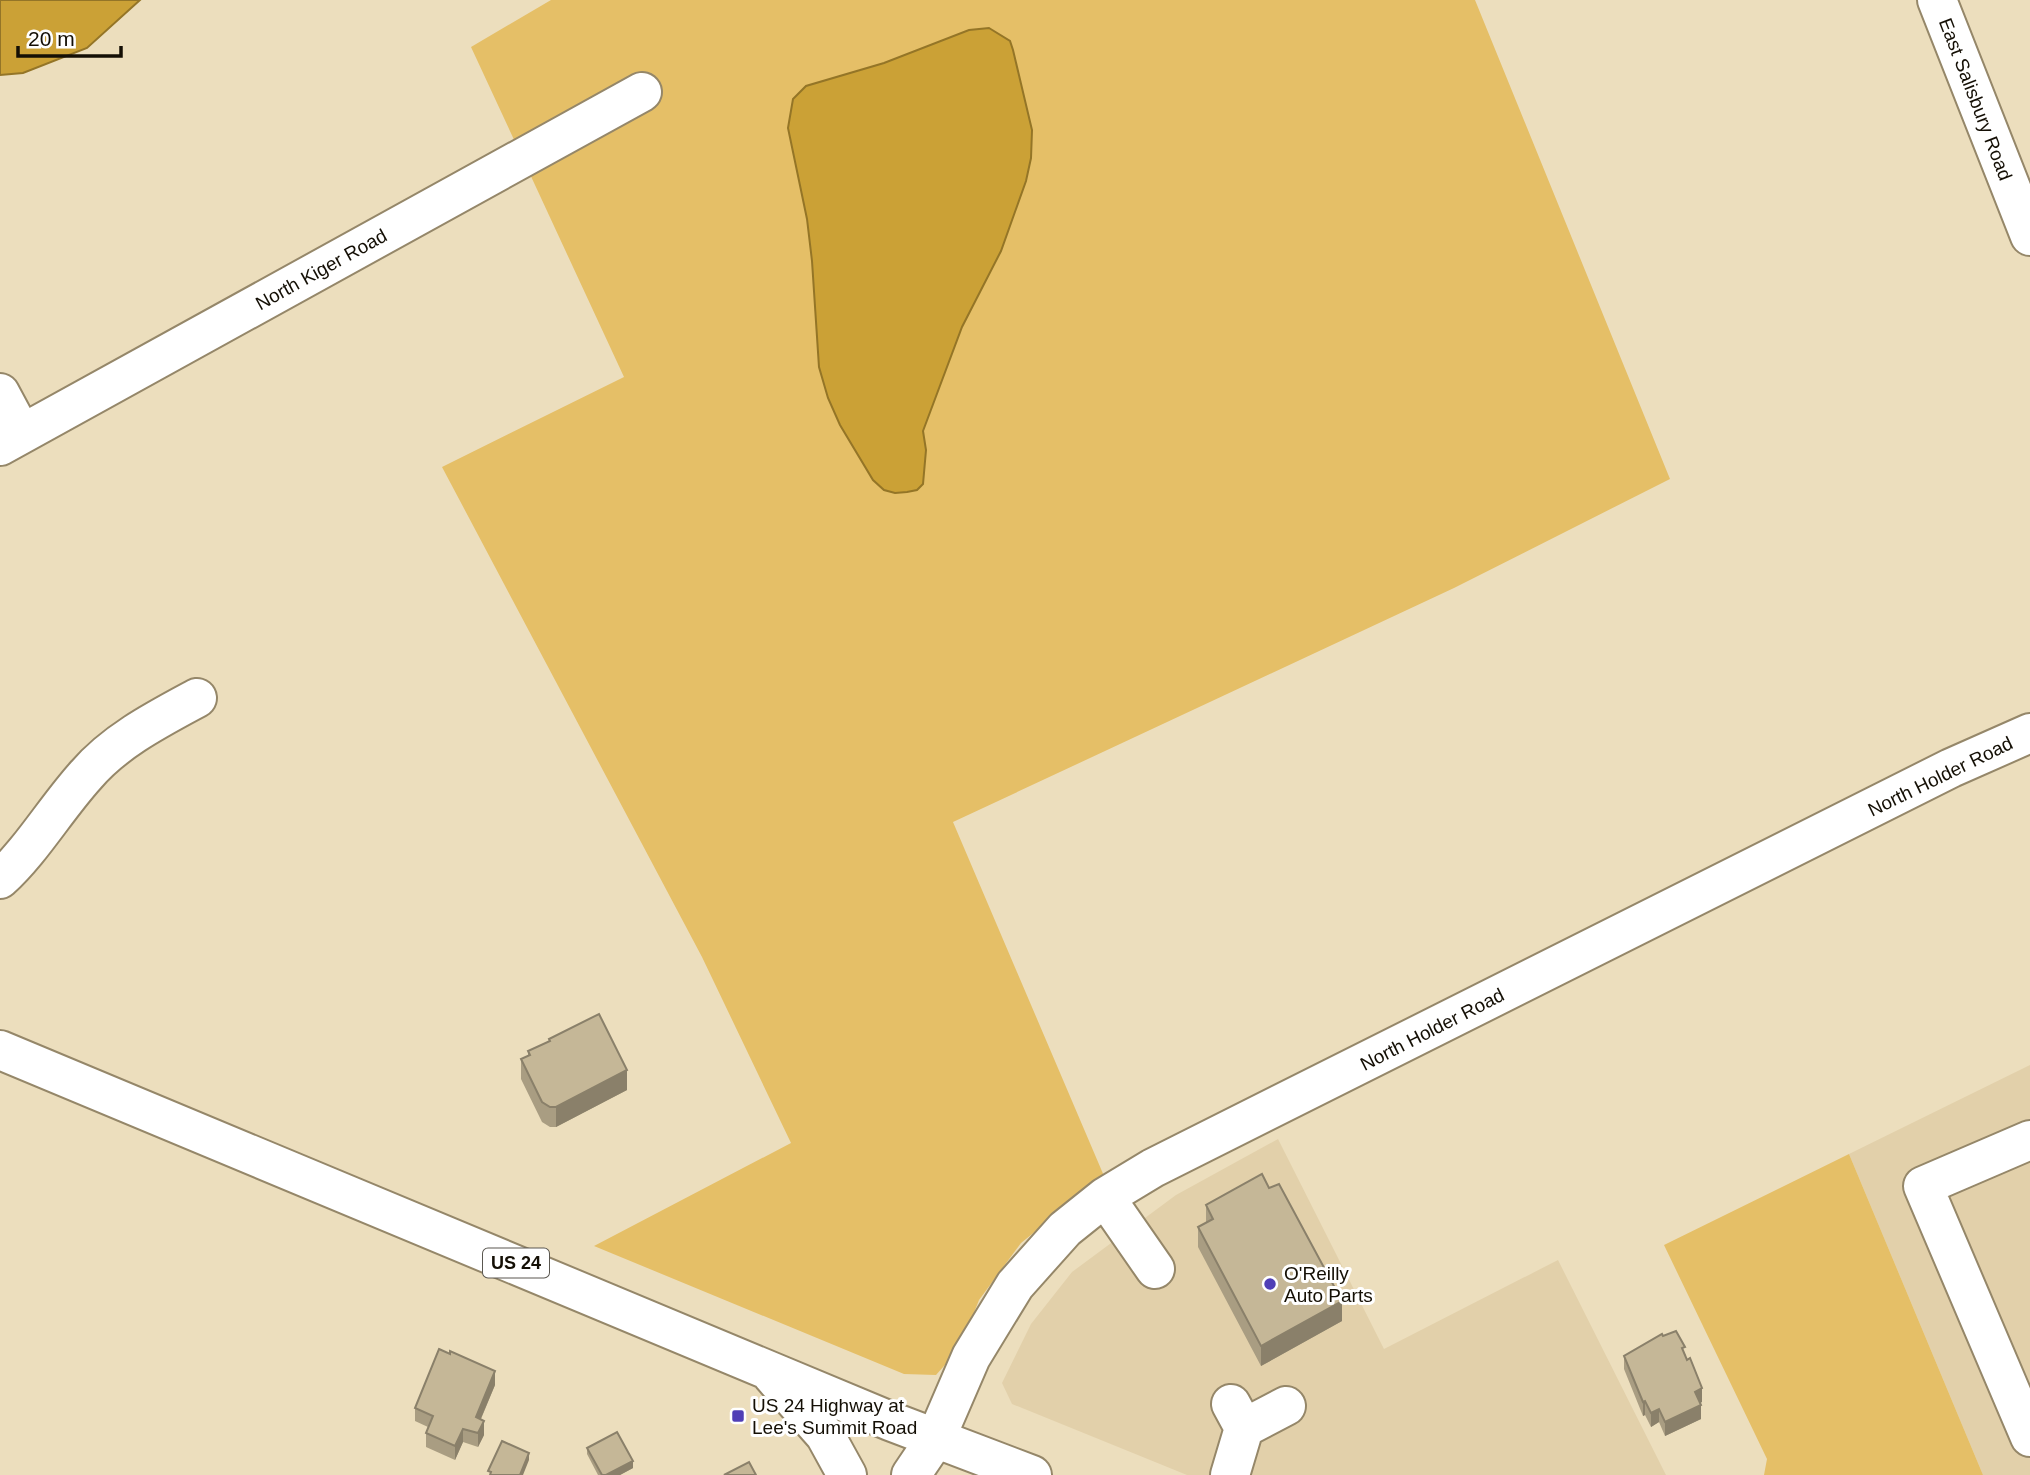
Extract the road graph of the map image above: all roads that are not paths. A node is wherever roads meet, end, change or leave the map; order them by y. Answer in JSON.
{"nodes":[{"id":1,"x":1937,"y":0,"type":"edge"},
{"id":2,"x":642,"y":92,"type":"dead end"},
{"id":3,"x":2030,"y":236,"type":"edge"},
{"id":4,"x":0,"y":393,"type":"edge"},
{"id":5,"x":11,"y":440,"type":"edge"},
{"id":6,"x":197,"y":698,"type":"dead end"},
{"id":7,"x":2030,"y":733,"type":"edge"},
{"id":8,"x":0,"y":879,"type":"edge"},
{"id":9,"x":0,"y":1050,"type":"edge"},
{"id":10,"x":2030,"y":1140,"type":"edge"},
{"id":11,"x":1105,"y":1197,"type":"junction"},
{"id":12,"x":1155,"y":1269,"type":"dead end"},
{"id":13,"x":766,"y":1368,"type":"junction"},
{"id":14,"x":1286,"y":1406,"type":"dead end"},
{"id":15,"x":2030,"y":1437,"type":"edge"},
{"id":16,"x":935,"y":1457,"type":"edge"},
{"id":17,"x":847,"y":1475,"type":"edge"},
{"id":18,"x":911,"y":1475,"type":"edge"},
{"id":19,"x":1032,"y":1475,"type":"edge"},
{"id":20,"x":1230,"y":1475,"type":"edge"}],
"edges":[{"from":1,"to":3,"type":"street","name":"East Salisbury Road"},
{"from":2,"to":5,"type":"street","name":"North Kiger Road"},
{"from":4,"to":5,"type":"street"},
{"from":6,"to":8,"type":"street"},
{"from":7,"to":11,"type":"street","name":"North Holder Road"},
{"from":9,"to":13,"type":"street","number":"US 24"},
{"from":10,"to":15,"type":"street"},
{"from":11,"to":12,"type":"street"},
{"from":11,"to":16,"type":"street","name":"North Holder Road"},
{"from":13,"to":16,"type":"street","number":"US 24"},
{"from":13,"to":17,"type":"street"},
{"from":14,"to":20,"type":"street"},
{"from":16,"to":18,"type":"street","name":"North Holder Road"},
{"from":16,"to":19,"type":"street","number":"US 24"}]}
